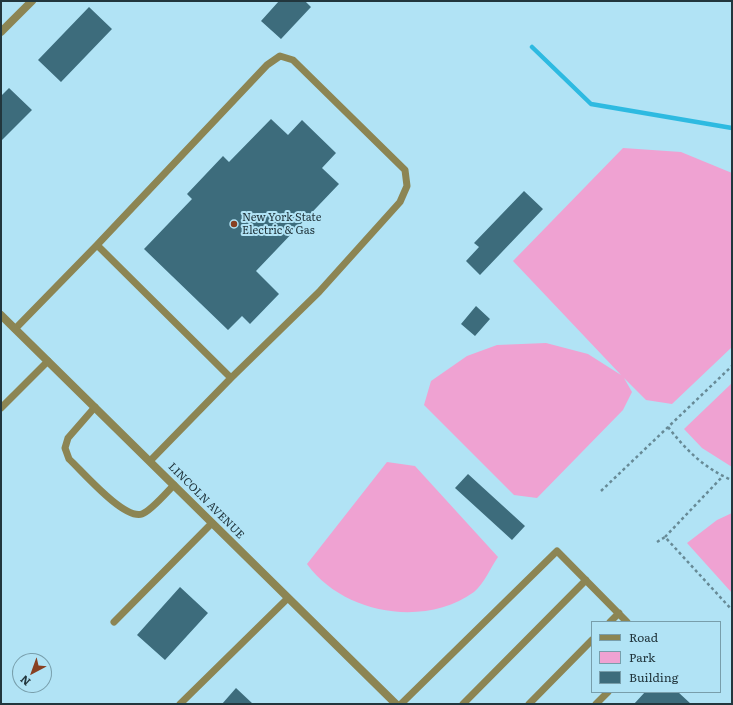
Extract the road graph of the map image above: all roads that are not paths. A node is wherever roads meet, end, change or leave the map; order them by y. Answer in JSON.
{"nodes":[{"id":1,"x":32,"y":1,"type":"edge"},
{"id":2,"x":1,"y":32,"type":"edge"},
{"id":3,"x":97,"y":245,"type":"junction"},
{"id":4,"x":1,"y":315,"type":"edge"},
{"id":5,"x":15,"y":329,"type":"junction"},
{"id":6,"x":48,"y":361,"type":"junction"},
{"id":7,"x":231,"y":378,"type":"junction"},
{"id":8,"x":95,"y":407,"type":"junction"},
{"id":9,"x":1,"y":408,"type":"edge"},
{"id":10,"x":150,"y":462,"type":"junction"},
{"id":11,"x":174,"y":485,"type":"junction"},
{"id":12,"x":212,"y":523,"type":"junction"},
{"id":13,"x":586,"y":580,"type":"junction"},
{"id":14,"x":288,"y":598,"type":"junction"},
{"id":15,"x":619,"y":614,"type":"junction"},
{"id":16,"x":611,"y":621,"type":"edge"},
{"id":17,"x":627,"y":621,"type":"edge"},
{"id":18,"x":114,"y":622,"type":"dead end"},
{"id":19,"x":591,"y":641,"type":"edge"},
{"id":20,"x":607,"y":693,"type":"edge"},
{"id":21,"x":180,"y":704,"type":"edge"},
{"id":22,"x":396,"y":704,"type":"edge"},
{"id":23,"x":401,"y":704,"type":"edge"},
{"id":24,"x":463,"y":704,"type":"edge"},
{"id":25,"x":528,"y":704,"type":"edge"},
{"id":26,"x":596,"y":704,"type":"edge"}],
"edges":[{"from":1,"to":2,"type":"street"},
{"from":3,"to":5,"type":"lane"},
{"from":3,"to":7,"type":"lane"},
{"from":3,"to":7,"type":"lane"},
{"from":4,"to":5,"type":"street","name":"LINCOLN AVENUE"},
{"from":5,"to":6,"type":"street","name":"LINCOLN AVENUE"},
{"from":6,"to":8,"type":"street","name":"LINCOLN AVENUE"},
{"from":6,"to":9,"type":"lane"},
{"from":7,"to":10,"type":"lane"},
{"from":8,"to":10,"type":"street","name":"LINCOLN AVENUE"},
{"from":8,"to":11,"type":"lane"},
{"from":10,"to":11,"type":"street","name":"LINCOLN AVENUE"},
{"from":11,"to":12,"type":"street","name":"LINCOLN AVENUE"},
{"from":12,"to":14,"type":"street","name":"LINCOLN AVENUE"},
{"from":12,"to":18,"type":"lane"},
{"from":13,"to":15,"type":"lane"},
{"from":13,"to":23,"type":"lane"},
{"from":13,"to":24,"type":"lane"},
{"from":14,"to":21,"type":"lane"},
{"from":14,"to":22,"type":"street","name":"LINCOLN AVENUE"},
{"from":15,"to":16,"type":"lane"},
{"from":15,"to":17,"type":"lane"},
{"from":19,"to":25,"type":"lane"},
{"from":20,"to":26,"type":"lane"}]}
